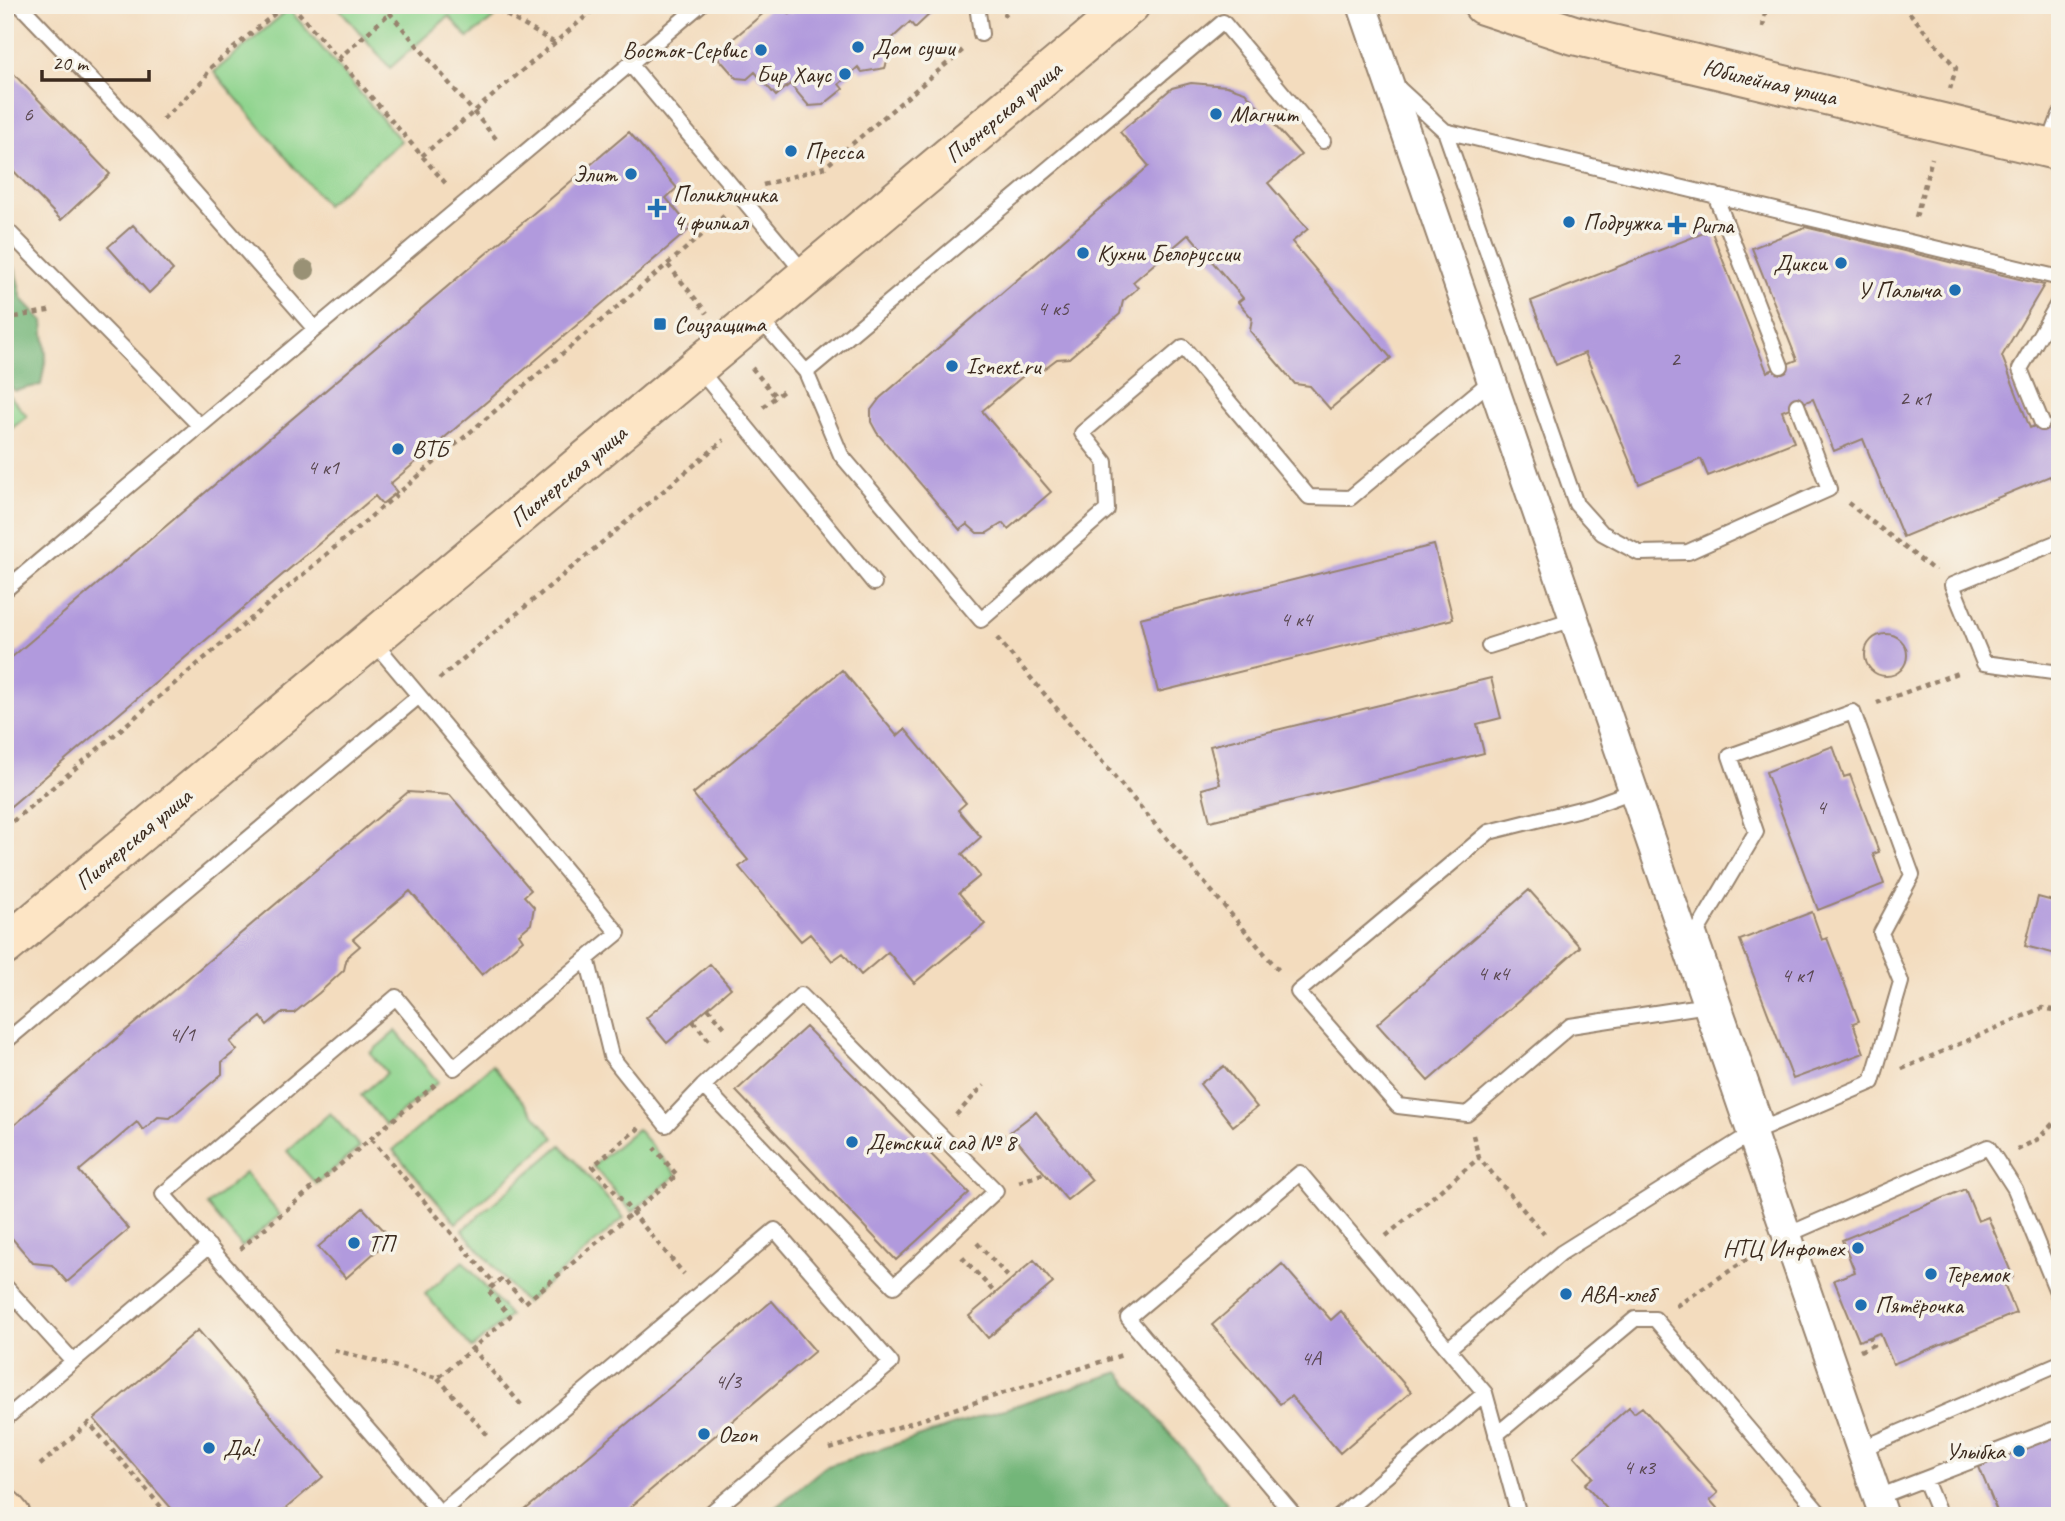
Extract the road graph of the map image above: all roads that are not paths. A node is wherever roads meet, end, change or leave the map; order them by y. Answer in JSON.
{"nodes":[{"id":1,"x":20,"y":5,"type":"edge"},
{"id":2,"x":700,"y":5,"type":"edge"},
{"id":3,"x":977,"y":5,"type":"edge"},
{"id":4,"x":1130,"y":5,"type":"edge"},
{"id":5,"x":1483,"y":5,"type":"edge"},
{"id":6,"x":1363,"y":6,"type":"edge"},
{"id":7,"x":981,"y":34,"type":"road end"},
{"id":8,"x":630,"y":64,"type":"junction"},
{"id":9,"x":1387,"y":77,"type":"junction"},
{"id":10,"x":1445,"y":131,"type":"junction"},
{"id":11,"x":2056,"y":138,"type":"edge"},
{"id":12,"x":1323,"y":141,"type":"dead end"},
{"id":13,"x":1715,"y":195,"type":"junction"},
{"id":14,"x":5,"y":228,"type":"edge"},
{"id":15,"x":807,"y":276,"type":"junction"},
{"id":16,"x":2060,"y":278,"type":"edge"},
{"id":17,"x":2060,"y":300,"type":"edge"},
{"id":18,"x":758,"y":317,"type":"junction"},
{"id":19,"x":315,"y":329,"type":"junction"},
{"id":20,"x":1782,"y":366,"type":"dead end"},
{"id":21,"x":697,"y":367,"type":"junction"},
{"id":22,"x":806,"y":372,"type":"junction"},
{"id":23,"x":1492,"y":380,"type":"junction"},
{"id":24,"x":1797,"y":405,"type":"dead end"},
{"id":25,"x":2042,"y":423,"type":"dead end"},
{"id":26,"x":200,"y":426,"type":"junction"},
{"id":27,"x":2060,"y":541,"type":"edge"},
{"id":28,"x":874,"y":583,"type":"dead end"},
{"id":29,"x":5,"y":590,"type":"edge"},
{"id":30,"x":1574,"y":619,"type":"junction"},
{"id":31,"x":372,"y":639,"type":"junction"},
{"id":32,"x":1489,"y":646,"type":"dead end"},
{"id":33,"x":2060,"y":673,"type":"edge"},
{"id":34,"x":419,"y":696,"type":"junction"},
{"id":35,"x":1633,"y":791,"type":"junction"},
{"id":36,"x":5,"y":946,"type":"edge"},
{"id":37,"x":587,"y":958,"type":"junction"},
{"id":38,"x":1708,"y":1005,"type":"junction"},
{"id":39,"x":5,"y":1042,"type":"edge"},
{"id":40,"x":703,"y":1086,"type":"junction"},
{"id":41,"x":1759,"y":1130,"type":"junction"},
{"id":42,"x":1787,"y":1235,"type":"junction"},
{"id":43,"x":209,"y":1246,"type":"junction"},
{"id":44,"x":5,"y":1286,"type":"edge"},
{"id":45,"x":2060,"y":1299,"type":"edge"},
{"id":46,"x":1448,"y":1349,"type":"junction"},
{"id":47,"x":73,"y":1361,"type":"junction"},
{"id":48,"x":2060,"y":1363,"type":"edge"},
{"id":49,"x":1485,"y":1393,"type":"junction"},
{"id":50,"x":5,"y":1419,"type":"edge"},
{"id":51,"x":2060,"y":1427,"type":"edge"},
{"id":52,"x":1496,"y":1435,"type":"junction"},
{"id":53,"x":1861,"y":1449,"type":"junction"},
{"id":54,"x":1925,"y":1480,"type":"junction"},
{"id":55,"x":1881,"y":1507,"type":"edge"},
{"id":56,"x":5,"y":1509,"type":"edge"},
{"id":57,"x":442,"y":1514,"type":"edge"},
{"id":58,"x":11,"y":1516,"type":"edge"},
{"id":59,"x":707,"y":1516,"type":"edge"},
{"id":60,"x":1295,"y":1516,"type":"edge"},
{"id":61,"x":1339,"y":1516,"type":"edge"},
{"id":62,"x":1519,"y":1516,"type":"edge"},
{"id":63,"x":1822,"y":1516,"type":"edge"},
{"id":64,"x":1940,"y":1516,"type":"edge"}],
"edges":[{"from":1,"to":19,"type":"lane"},
{"from":2,"to":8,"type":"lane"},
{"from":3,"to":7,"type":"lane"},
{"from":4,"to":15,"type":"main road","name":"Пионерская улица"},
{"from":5,"to":11,"type":"main road","name":"Юбилейная улица"},
{"from":6,"to":9,"type":"street"},
{"from":8,"to":15,"type":"lane"},
{"from":8,"to":19,"type":"lane"},
{"from":9,"to":10,"type":"lane"},
{"from":9,"to":23,"type":"street"},
{"from":10,"to":13,"type":"lane"},
{"from":10,"to":24,"type":"lane"},
{"from":12,"to":22,"type":"lane"},
{"from":13,"to":16,"type":"lane"},
{"from":13,"to":20,"type":"lane"},
{"from":14,"to":26,"type":"lane"},
{"from":15,"to":18,"type":"main road","name":"Пионерская улица"},
{"from":17,"to":25,"type":"lane"},
{"from":18,"to":21,"type":"main road","name":"Пионерская улица"},
{"from":18,"to":22,"type":"lane"},
{"from":19,"to":26,"type":"lane"},
{"from":21,"to":28,"type":"lane"},
{"from":21,"to":31,"type":"main road","name":"Пионерская улица"},
{"from":22,"to":23,"type":"lane"},
{"from":23,"to":30,"type":"street"},
{"from":26,"to":29,"type":"lane"},
{"from":27,"to":33,"type":"lane"},
{"from":30,"to":32,"type":"lane"},
{"from":30,"to":35,"type":"street"},
{"from":31,"to":34,"type":"lane"},
{"from":31,"to":36,"type":"main road","name":"Пионерская улица"},
{"from":34,"to":37,"type":"lane"},
{"from":34,"to":39,"type":"lane"},
{"from":35,"to":38,"type":"street"},
{"from":35,"to":38,"type":"lane"},
{"from":37,"to":40,"type":"lane"},
{"from":37,"to":43,"type":"lane"},
{"from":38,"to":41,"type":"street"},
{"from":40,"to":40,"type":"lane"},
{"from":41,"to":41,"type":"lane"},
{"from":41,"to":42,"type":"street"},
{"from":41,"to":46,"type":"lane"},
{"from":42,"to":45,"type":"lane"},
{"from":42,"to":53,"type":"street"},
{"from":43,"to":47,"type":"lane"},
{"from":43,"to":57,"type":"lane"},
{"from":44,"to":47,"type":"lane"},
{"from":46,"to":49,"type":"lane"},
{"from":46,"to":60,"type":"lane"},
{"from":47,"to":50,"type":"lane"},
{"from":48,"to":53,"type":"lane"},
{"from":49,"to":52,"type":"lane"},
{"from":49,"to":61,"type":"lane"},
{"from":51,"to":54,"type":"lane"},
{"from":52,"to":62,"type":"lane"},
{"from":52,"to":63,"type":"lane"},
{"from":53,"to":55,"type":"street"},
{"from":54,"to":55,"type":"lane"},
{"from":54,"to":64,"type":"lane"},
{"from":56,"to":58,"type":"main road"},
{"from":57,"to":59,"type":"lane"}]}
